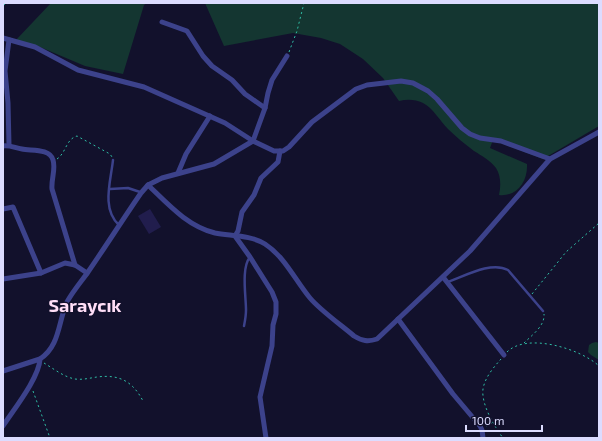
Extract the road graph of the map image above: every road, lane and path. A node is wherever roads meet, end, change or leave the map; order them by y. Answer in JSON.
{"nodes":[{"id":1,"x":10,"y":3,"type":"edge"},
{"id":2,"x":304,"y":3,"type":"edge"},
{"id":3,"x":3,"y":5,"type":"edge"},
{"id":4,"x":162,"y":22,"type":"dead end"},
{"id":5,"x":3,"y":38,"type":"edge"},
{"id":6,"x":9,"y":40,"type":"junction"},
{"id":7,"x":287,"y":56,"type":"joint"},
{"id":8,"x":265,"y":108,"type":"junction"},
{"id":9,"x":210,"y":116,"type":"junction"},
{"id":10,"x":599,"y":132,"type":"edge"},
{"id":11,"x":253,"y":141,"type":"junction"},
{"id":12,"x":9,"y":145,"type":"junction"},
{"id":13,"x":3,"y":146,"type":"edge"},
{"id":14,"x":280,"y":151,"type":"junction"},
{"id":15,"x":550,"y":159,"type":"junction"},
{"id":16,"x":53,"y":160,"type":"junction"},
{"id":17,"x":113,"y":160,"type":"joint"},
{"id":18,"x":178,"y":173,"type":"junction"},
{"id":19,"x":148,"y":185,"type":"junction"},
{"id":20,"x":110,"y":189,"type":"junction"},
{"id":21,"x":141,"y":193,"type":"junction"},
{"id":22,"x":3,"y":209,"type":"edge"},
{"id":23,"x":599,"y":223,"type":"edge"},
{"id":24,"x":119,"y":225,"type":"junction"},
{"id":25,"x":235,"y":236,"type":"junction"},
{"id":26,"x":250,"y":257,"type":"junction"},
{"id":27,"x":75,"y":265,"type":"junction"},
{"id":28,"x":41,"y":272,"type":"junction"},
{"id":29,"x":87,"y":273,"type":"junction"},
{"id":30,"x":443,"y":277,"type":"junction"},
{"id":31,"x":3,"y":279,"type":"edge"},
{"id":32,"x":447,"y":282,"type":"junction"},
{"id":33,"x":531,"y":296,"type":"junction"},
{"id":34,"x":543,"y":311,"type":"joint"},
{"id":35,"x":398,"y":319,"type":"junction"},
{"id":36,"x":244,"y":326,"type":"dead end"},
{"id":37,"x":523,"y":344,"type":"junction"},
{"id":38,"x":504,"y":355,"type":"junction"},
{"id":39,"x":40,"y":360,"type":"junction"},
{"id":40,"x":599,"y":366,"type":"edge"},
{"id":41,"x":3,"y":371,"type":"edge"},
{"id":42,"x":31,"y":383,"type":"junction"},
{"id":43,"x":143,"y":401,"type":"dead end"},
{"id":44,"x":492,"y":423,"type":"junction"},
{"id":45,"x":3,"y":426,"type":"edge"},
{"id":46,"x":482,"y":429,"type":"junction"},
{"id":47,"x":50,"y":438,"type":"edge"},
{"id":48,"x":266,"y":438,"type":"edge"},
{"id":49,"x":483,"y":438,"type":"edge"},
{"id":50,"x":503,"y":438,"type":"edge"}],
"edges":[{"from":1,"to":3,"type":"path"},
{"from":2,"to":7,"type":"path"},
{"from":4,"to":8,"type":"street"},
{"from":5,"to":6,"type":"street"},
{"from":6,"to":9,"type":"street"},
{"from":6,"to":12,"type":"street"},
{"from":7,"to":8,"type":"street"},
{"from":8,"to":11,"type":"street"},
{"from":9,"to":11,"type":"street"},
{"from":9,"to":18,"type":"street"},
{"from":10,"to":15,"type":"street"},
{"from":11,"to":14,"type":"street"},
{"from":11,"to":18,"type":"street"},
{"from":12,"to":13,"type":"street"},
{"from":12,"to":16,"type":"street"},
{"from":14,"to":15,"type":"street"},
{"from":14,"to":25,"type":"street"},
{"from":15,"to":30,"type":"street"},
{"from":16,"to":17,"type":"path"},
{"from":16,"to":27,"type":"street"},
{"from":17,"to":20,"type":"lane"},
{"from":18,"to":19,"type":"street"},
{"from":19,"to":21,"type":"street"},
{"from":19,"to":25,"type":"street"},
{"from":20,"to":21,"type":"lane"},
{"from":20,"to":24,"type":"lane"},
{"from":21,"to":24,"type":"street"},
{"from":22,"to":28,"type":"street"},
{"from":23,"to":33,"type":"path"},
{"from":24,"to":29,"type":"street"},
{"from":25,"to":26,"type":"street"},
{"from":25,"to":35,"type":"street"},
{"from":26,"to":36,"type":"lane"},
{"from":26,"to":48,"type":"street"},
{"from":27,"to":28,"type":"street"},
{"from":27,"to":29,"type":"street"},
{"from":28,"to":31,"type":"street"},
{"from":29,"to":39,"type":"street"},
{"from":30,"to":32,"type":"street"},
{"from":30,"to":35,"type":"street"},
{"from":32,"to":33,"type":"lane"},
{"from":32,"to":38,"type":"street"},
{"from":33,"to":34,"type":"lane"},
{"from":34,"to":37,"type":"path"},
{"from":35,"to":46,"type":"street"},
{"from":37,"to":38,"type":"path"},
{"from":37,"to":40,"type":"path"},
{"from":38,"to":44,"type":"path"},
{"from":39,"to":41,"type":"street"},
{"from":39,"to":42,"type":"street"},
{"from":39,"to":43,"type":"path"},
{"from":42,"to":45,"type":"street"},
{"from":42,"to":47,"type":"path"},
{"from":44,"to":46,"type":"path"},
{"from":44,"to":50,"type":"path"},
{"from":46,"to":49,"type":"street"}]}
